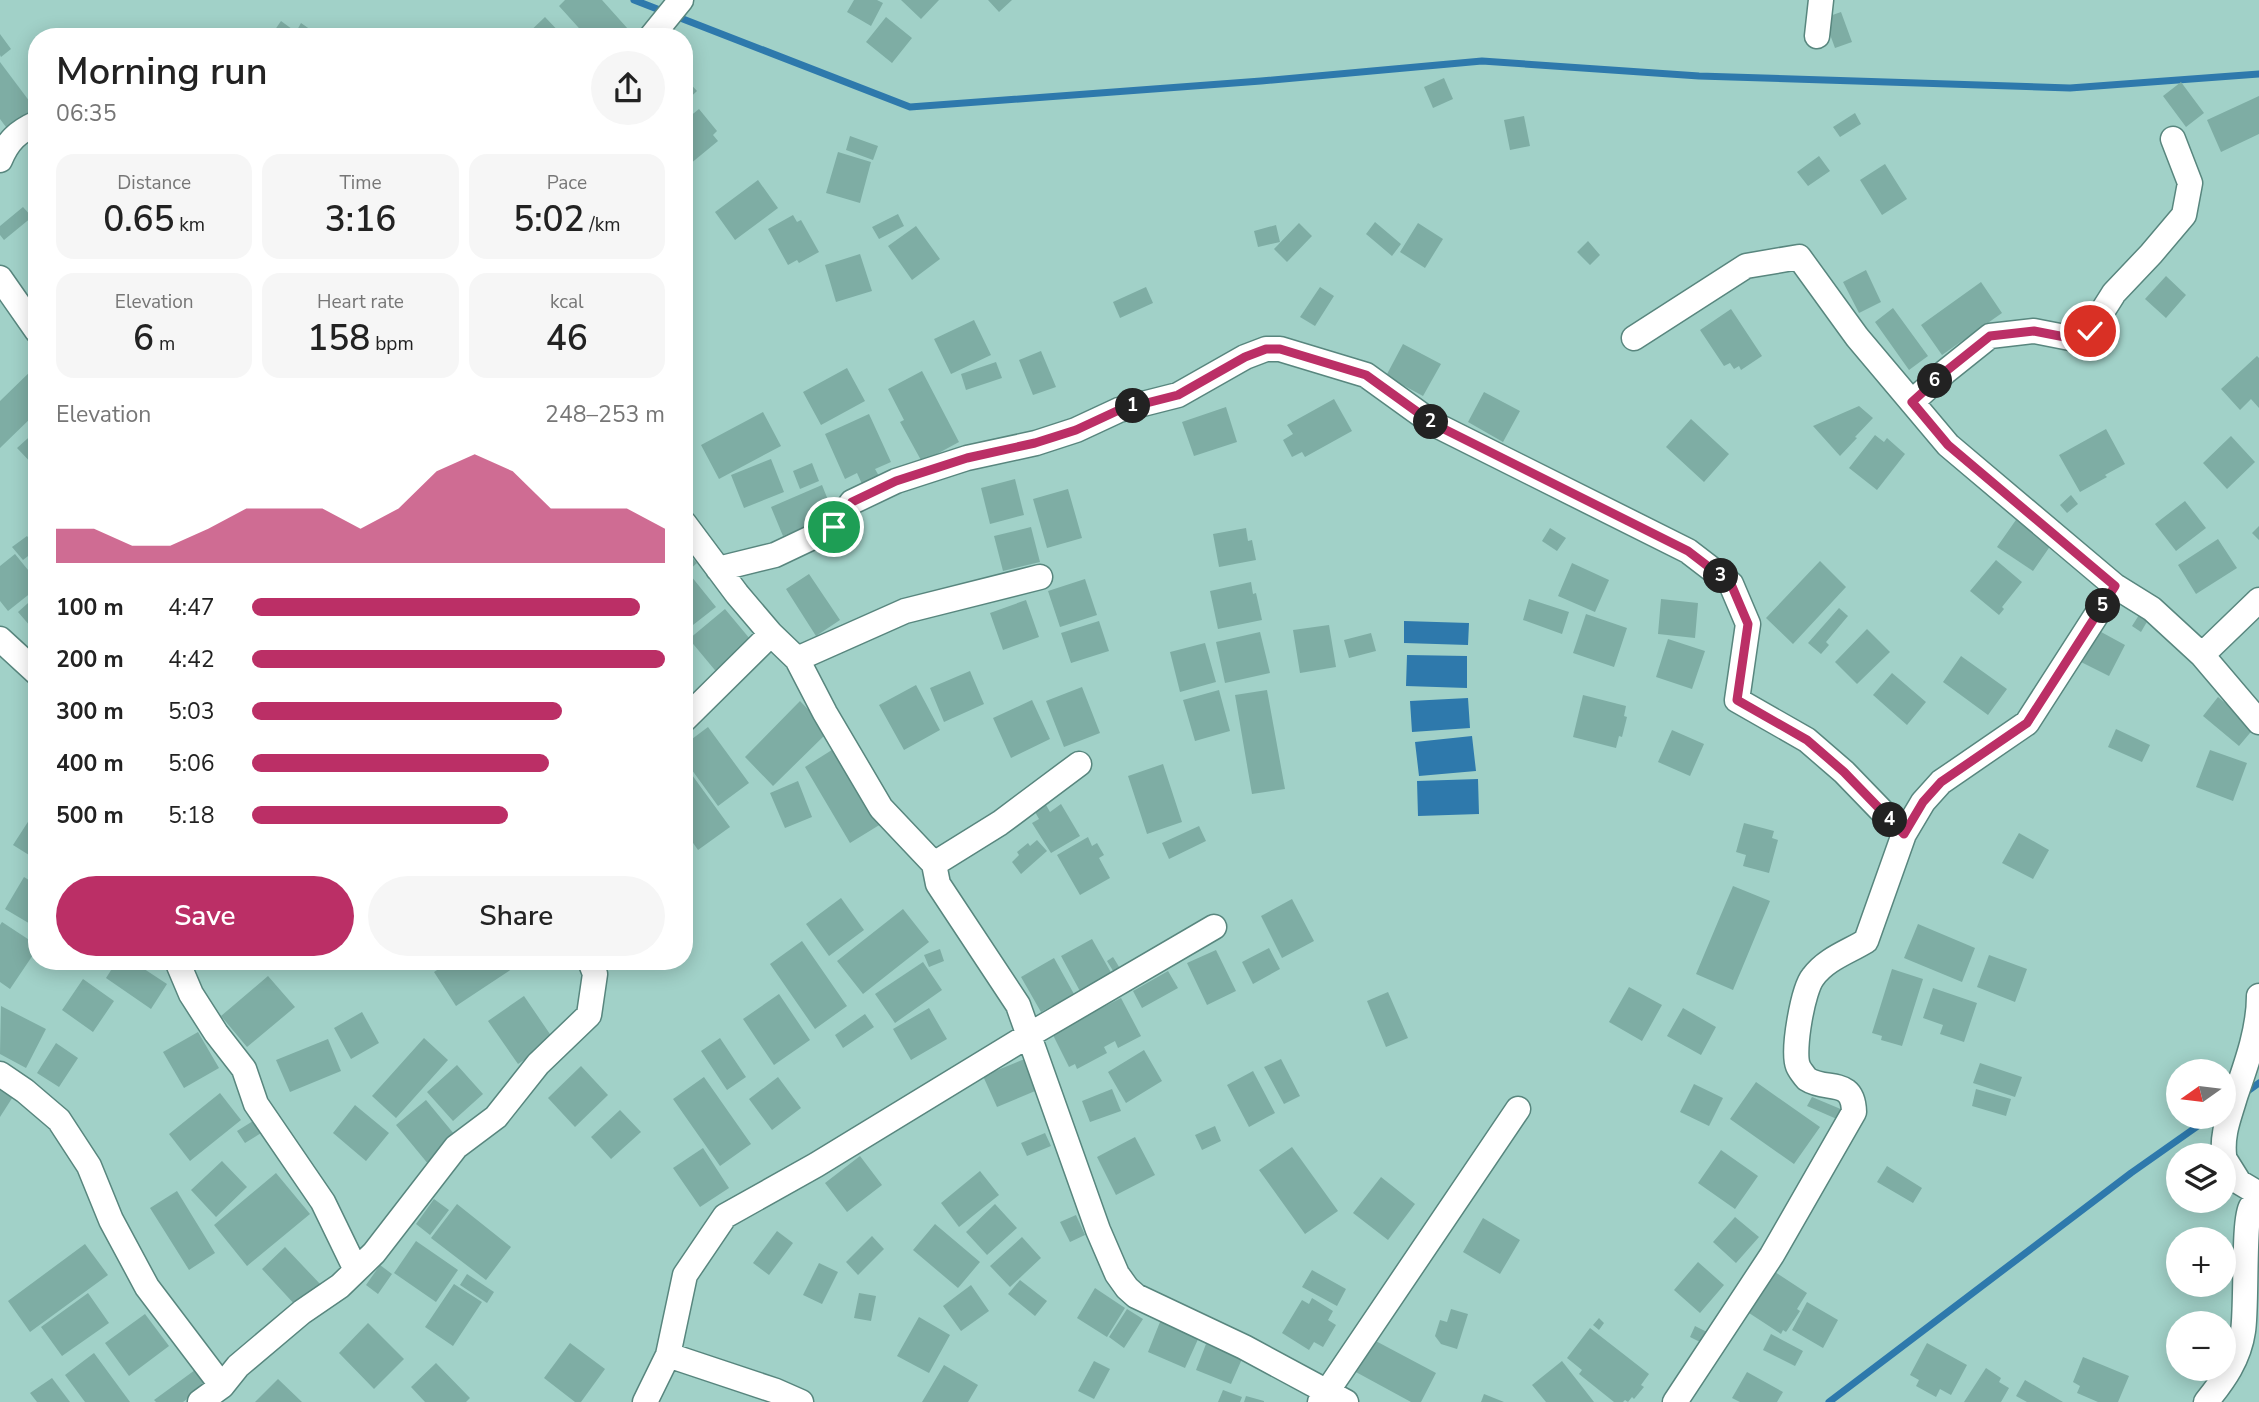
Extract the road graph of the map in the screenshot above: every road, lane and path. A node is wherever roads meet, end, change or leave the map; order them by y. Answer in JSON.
{"nodes":[{"id":1,"x":681,"y":0,"type":"edge"},
{"id":2,"x":1821,"y":0,"type":"edge"},
{"id":3,"x":658,"y":28,"type":"edge"},
{"id":4,"x":1817,"y":36,"type":"dead end"},
{"id":5,"x":28,"y":127,"type":"edge"},
{"id":6,"x":2173,"y":139,"type":"dead end"},
{"id":7,"x":0,"y":160,"type":"edge"},
{"id":8,"x":0,"y":278,"type":"edge"},
{"id":9,"x":28,"y":318,"type":"edge"},
{"id":10,"x":1634,"y":338,"type":"dead end"},
{"id":11,"x":1912,"y":402,"type":"junction"},
{"id":12,"x":693,"y":535,"type":"edge"},
{"id":13,"x":718,"y":569,"type":"junction"},
{"id":14,"x":1040,"y":577,"type":"dead end"},
{"id":15,"x":2115,"y":586,"type":"junction"},
{"id":16,"x":2259,"y":600,"type":"edge"},
{"id":17,"x":771,"y":634,"type":"junction"},
{"id":18,"x":0,"y":639,"type":"edge"},
{"id":19,"x":2202,"y":655,"type":"junction"},
{"id":20,"x":797,"y":659,"type":"junction"},
{"id":21,"x":28,"y":665,"type":"edge"},
{"id":22,"x":693,"y":711,"type":"edge"},
{"id":23,"x":2259,"y":722,"type":"edge"},
{"id":24,"x":1079,"y":764,"type":"dead end"},
{"id":25,"x":1904,"y":834,"type":"junction"},
{"id":26,"x":934,"y":864,"type":"junction"},
{"id":27,"x":1214,"y":927,"type":"dead end"},
{"id":28,"x":181,"y":970,"type":"edge"},
{"id":29,"x":593,"y":970,"type":"edge"},
{"id":30,"x":2259,"y":996,"type":"edge"},
{"id":31,"x":1029,"y":1035,"type":"junction"},
{"id":32,"x":0,"y":1074,"type":"edge"},
{"id":33,"x":1518,"y":1109,"type":"dead end"},
{"id":34,"x":2223,"y":1143,"type":"edge"},
{"id":35,"x":2236,"y":1177,"type":"edge"},
{"id":36,"x":2259,"y":1194,"type":"edge"},
{"id":37,"x":2259,"y":1200,"type":"edge"},
{"id":38,"x":356,"y":1270,"type":"junction"},
{"id":39,"x":668,"y":1355,"type":"junction"},
{"id":40,"x":209,"y":1397,"type":"edge"},
{"id":41,"x":1331,"y":1398,"type":"edge"},
{"id":42,"x":645,"y":1402,"type":"edge"},
{"id":43,"x":801,"y":1402,"type":"edge"},
{"id":44,"x":1675,"y":1402,"type":"edge"},
{"id":45,"x":2206,"y":1402,"type":"edge"}],
"edges":[{"from":1,"to":3,"type":"street"},
{"from":2,"to":4,"type":"street"},
{"from":5,"to":7,"type":"street"},
{"from":6,"to":11,"type":"street"},
{"from":8,"to":9,"type":"street"},
{"from":10,"to":11,"type":"street"},
{"from":11,"to":15,"type":"street"},
{"from":12,"to":13,"type":"street"},
{"from":13,"to":17,"type":"street"},
{"from":13,"to":25,"type":"street"},
{"from":14,"to":20,"type":"street"},
{"from":15,"to":19,"type":"street"},
{"from":15,"to":25,"type":"street"},
{"from":16,"to":19,"type":"street"},
{"from":17,"to":20,"type":"street"},
{"from":17,"to":22,"type":"street"},
{"from":18,"to":21,"type":"street"},
{"from":19,"to":23,"type":"street"},
{"from":20,"to":26,"type":"street"},
{"from":24,"to":26,"type":"street"},
{"from":25,"to":44,"type":"street"},
{"from":26,"to":31,"type":"street"},
{"from":27,"to":31,"type":"street"},
{"from":28,"to":38,"type":"street"},
{"from":29,"to":38,"type":"street"},
{"from":30,"to":34,"type":"street"},
{"from":31,"to":39,"type":"street"},
{"from":31,"to":41,"type":"street"},
{"from":32,"to":40,"type":"street"},
{"from":33,"to":41,"type":"street"},
{"from":35,"to":36,"type":"street"},
{"from":37,"to":45,"type":"street"},
{"from":38,"to":40,"type":"street"},
{"from":39,"to":42,"type":"street"},
{"from":39,"to":43,"type":"street"}]}
